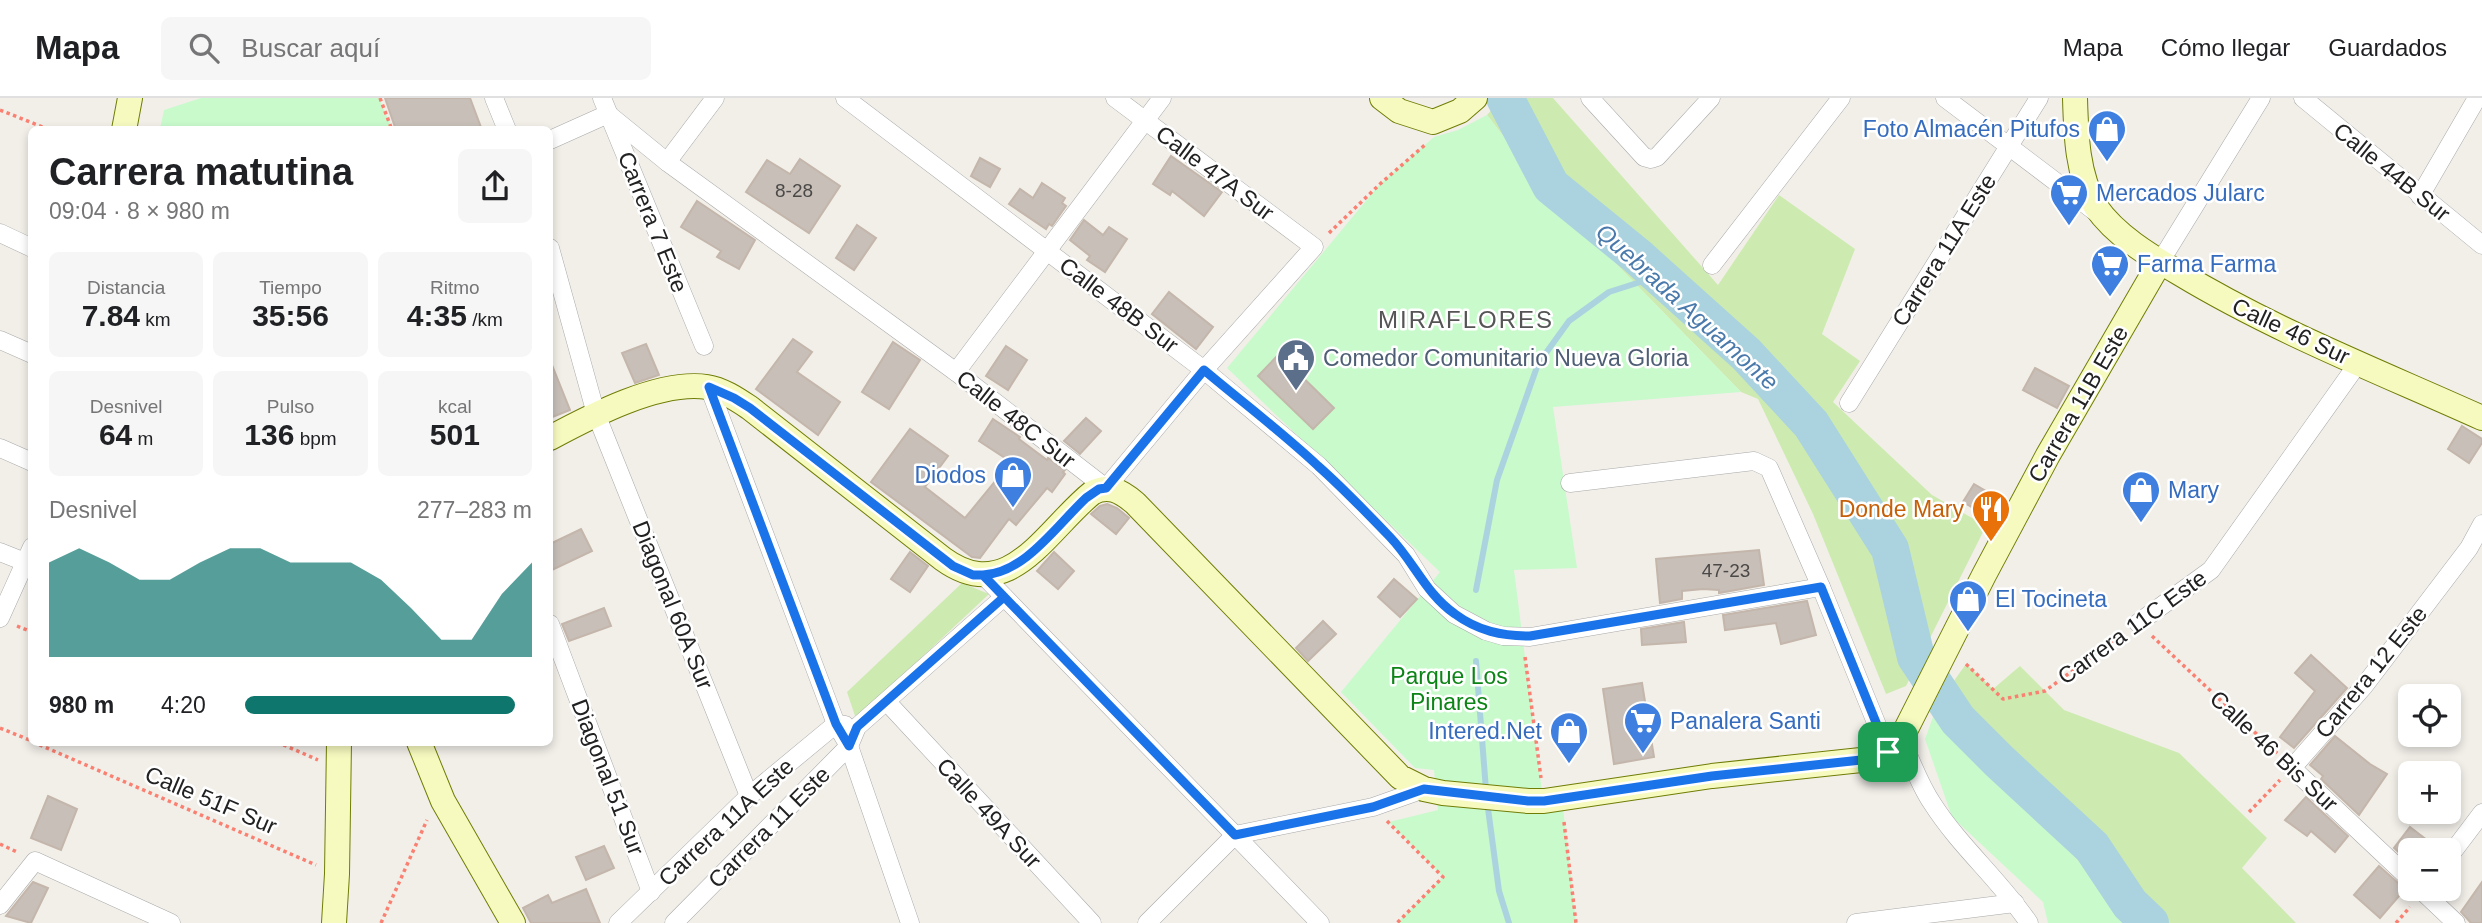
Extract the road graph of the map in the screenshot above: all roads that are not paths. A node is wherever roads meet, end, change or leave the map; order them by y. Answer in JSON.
{"nodes":[{"id":1,"x":130,"y":98,"type":"edge"},
{"id":2,"x":494,"y":98,"type":"edge"},
{"id":3,"x":715,"y":98,"type":"edge"},
{"id":4,"x":845,"y":98,"type":"edge"},
{"id":5,"x":1115,"y":98,"type":"edge"},
{"id":6,"x":1162,"y":98,"type":"edge"},
{"id":7,"x":1381,"y":98,"type":"edge"},
{"id":8,"x":1590,"y":98,"type":"edge"},
{"id":9,"x":1711,"y":98,"type":"edge"},
{"id":10,"x":1841,"y":98,"type":"edge"},
{"id":11,"x":1945,"y":98,"type":"edge"},
{"id":12,"x":2039,"y":98,"type":"edge"},
{"id":13,"x":2075,"y":98,"type":"edge"},
{"id":14,"x":2261,"y":98,"type":"edge"},
{"id":15,"x":2303,"y":98,"type":"edge"},
{"id":16,"x":2477,"y":98,"type":"edge"},
{"id":17,"x":1475,"y":99,"type":"edge"},
{"id":18,"x":605,"y":106,"type":"edge"},
{"id":19,"x":1145,"y":120,"type":"junction"},
{"id":20,"x":125,"y":126,"type":"edge"},
{"id":21,"x":505,"y":126,"type":"edge"},
{"id":22,"x":553,"y":137,"type":"edge"},
{"id":23,"x":2009,"y":146,"type":"junction"},
{"id":24,"x":667,"y":162,"type":"junction"},
{"id":25,"x":2420,"y":195,"type":"junction"},
{"id":26,"x":2106,"y":219,"type":"junction"},
{"id":27,"x":0,"y":233,"type":"edge"},
{"id":28,"x":2482,"y":245,"type":"edge"},
{"id":29,"x":28,"y":246,"type":"edge"},
{"id":30,"x":1047,"y":251,"type":"junction"},
{"id":31,"x":553,"y":259,"type":"edge"},
{"id":32,"x":2160,"y":262,"type":"junction"},
{"id":33,"x":1712,"y":265,"type":"dead end"},
{"id":34,"x":0,"y":340,"type":"edge"},
{"id":35,"x":704,"y":346,"type":"dead end"},
{"id":36,"x":28,"y":352,"type":"edge"},
{"id":37,"x":2359,"y":362,"type":"junction"},
{"id":38,"x":1204,"y":370,"type":"junction"},
{"id":39,"x":956,"y":372,"type":"junction"},
{"id":40,"x":709,"y":387,"type":"junction"},
{"id":41,"x":1849,"y":403,"type":"dead end"},
{"id":42,"x":596,"y":414,"type":"junction"},
{"id":43,"x":2482,"y":418,"type":"edge"},
{"id":44,"x":553,"y":436,"type":"edge"},
{"id":45,"x":0,"y":447,"type":"edge"},
{"id":46,"x":28,"y":460,"type":"edge"},
{"id":47,"x":1570,"y":483,"type":"dead end"},
{"id":48,"x":1106,"y":488,"type":"junction"},
{"id":49,"x":2482,"y":524,"type":"edge"},
{"id":50,"x":0,"y":552,"type":"edge"},
{"id":51,"x":28,"y":555,"type":"edge"},
{"id":52,"x":983,"y":575,"type":"junction"},
{"id":53,"x":1821,"y":587,"type":"junction"},
{"id":54,"x":1004,"y":597,"type":"junction"},
{"id":55,"x":0,"y":618,"type":"edge"},
{"id":56,"x":2138,"y":623,"type":"road end"},
{"id":57,"x":553,"y":632,"type":"edge"},
{"id":58,"x":887,"y":702,"type":"junction"},
{"id":59,"x":836,"y":724,"type":"junction"},
{"id":60,"x":857,"y":727,"type":"junction"},
{"id":61,"x":1900,"y":737,"type":"junction"},
{"id":62,"x":339,"y":746,"type":"edge"},
{"id":63,"x":421,"y":746,"type":"edge"},
{"id":64,"x":849,"y":746,"type":"junction"},
{"id":65,"x":2292,"y":768,"type":"joint"},
{"id":66,"x":1433,"y":791,"type":"junction"},
{"id":67,"x":749,"y":796,"type":"junction"},
{"id":68,"x":2482,"y":813,"type":"edge"},
{"id":69,"x":1235,"y":835,"type":"junction"},
{"id":70,"x":2461,"y":841,"type":"edge"},
{"id":71,"x":2398,"y":867,"type":"edge"},
{"id":72,"x":651,"y":892,"type":"junction"},
{"id":73,"x":2434,"y":901,"type":"edge"},
{"id":74,"x":2015,"y":903,"type":"junction"},
{"id":75,"x":0,"y":905,"type":"edge"},
{"id":76,"x":171,"y":923,"type":"edge"},
{"id":77,"x":334,"y":923,"type":"edge"},
{"id":78,"x":513,"y":923,"type":"edge"},
{"id":79,"x":618,"y":923,"type":"edge"},
{"id":80,"x":674,"y":923,"type":"edge"},
{"id":81,"x":910,"y":923,"type":"edge"},
{"id":82,"x":1091,"y":923,"type":"edge"},
{"id":83,"x":1147,"y":923,"type":"edge"},
{"id":84,"x":1320,"y":923,"type":"edge"},
{"id":85,"x":1856,"y":923,"type":"edge"},
{"id":86,"x":2029,"y":923,"type":"edge"},
{"id":87,"x":2456,"y":923,"type":"edge"}],
"edges":[{"from":1,"to":20,"type":"street"},
{"from":2,"to":21,"type":"street"},
{"from":3,"to":24,"type":"street"},
{"from":4,"to":30,"type":"street","name":"Calle 48B Sur"},
{"from":5,"to":19,"type":"street","name":"Calle 47A Sur"},
{"from":6,"to":19,"type":"street"},
{"from":7,"to":17,"type":"street"},
{"from":8,"to":9,"type":"street"},
{"from":10,"to":33,"type":"street"},
{"from":11,"to":23,"type":"street","name":"Calle 46 Sur"},
{"from":12,"to":23,"type":"street","name":"Carrera 11A Este"},
{"from":13,"to":26,"type":"street"},
{"from":14,"to":32,"type":"street","name":"Carrera 11B Este"},
{"from":15,"to":25,"type":"street","name":"Calle 44B Sur"},
{"from":16,"to":25,"type":"street"},
{"from":18,"to":22,"type":"street"},
{"from":18,"to":24,"type":"street","name":"Calle 48C Sur"},
{"from":18,"to":35,"type":"street","name":"Carrera 7 Este"},
{"from":19,"to":30,"type":"street"},
{"from":19,"to":38,"type":"street","name":"Calle 47A Sur"},
{"from":23,"to":26,"type":"street","name":"Calle 46 Sur"},
{"from":23,"to":41,"type":"street","name":"Carrera 11A Este"},
{"from":24,"to":39,"type":"street","name":"Calle 48C Sur"},
{"from":25,"to":28,"type":"street","name":"Calle 44B Sur"},
{"from":26,"to":32,"type":"street","name":"Calle 46 Sur"},
{"from":27,"to":29,"type":"street"},
{"from":30,"to":38,"type":"street","name":"Calle 48B Sur"},
{"from":30,"to":39,"type":"street"},
{"from":31,"to":42,"type":"street","name":"Diagonal 60A Sur"},
{"from":32,"to":37,"type":"street","name":"Calle 46 Sur"},
{"from":32,"to":61,"type":"street","name":"Carrera 11B Este"},
{"from":34,"to":36,"type":"street"},
{"from":37,"to":43,"type":"street","name":"Calle 46 Sur"},
{"from":37,"to":56,"type":"street","name":"Carrera 11C Este"},
{"from":38,"to":48,"type":"street"},
{"from":38,"to":53,"type":"street","name":"Calle 48B Sur"},
{"from":39,"to":48,"type":"street","name":"Calle 48C Sur"},
{"from":40,"to":42,"type":"street"},
{"from":40,"to":52,"type":"street"},
{"from":40,"to":59,"type":"street"},
{"from":42,"to":44,"type":"street"},
{"from":42,"to":67,"type":"street","name":"Diagonal 60A Sur"},
{"from":45,"to":46,"type":"street"},
{"from":47,"to":53,"type":"street"},
{"from":48,"to":52,"type":"street"},
{"from":48,"to":66,"type":"street","name":"Calle 48C Sur"},
{"from":49,"to":65,"type":"street","name":"Carrera 12 Este"},
{"from":50,"to":51,"type":"street"},
{"from":51,"to":55,"type":"street"},
{"from":52,"to":54,"type":"street"},
{"from":53,"to":61,"type":"street"},
{"from":54,"to":58,"type":"street","name":"Carrera 11 Este"},
{"from":54,"to":69,"type":"street"},
{"from":57,"to":72,"type":"street","name":"Diagonal 51 Sur"},
{"from":58,"to":60,"type":"street","name":"Carrera 11 Este"},
{"from":58,"to":82,"type":"street","name":"Calle 49A Sur"},
{"from":59,"to":60,"type":"street"},
{"from":59,"to":64,"type":"street"},
{"from":59,"to":67,"type":"street","name":"Carrera 11A Este"},
{"from":60,"to":64,"type":"street","name":"Carrera 11 Este"},
{"from":61,"to":66,"type":"street"},
{"from":61,"to":74,"type":"street"},
{"from":62,"to":77,"type":"street"},
{"from":63,"to":78,"type":"street"},
{"from":64,"to":80,"type":"street","name":"Carrera 11 Este"},
{"from":64,"to":81,"type":"street"},
{"from":65,"to":71,"type":"street","name":"Calle 46 Bis Sur"},
{"from":66,"to":69,"type":"street"},
{"from":67,"to":72,"type":"street","name":"Carrera 11A Este"},
{"from":68,"to":70,"type":"street"},
{"from":69,"to":83,"type":"street"},
{"from":69,"to":84,"type":"street"},
{"from":72,"to":79,"type":"street","name":"Carrera 11A Este"},
{"from":73,"to":87,"type":"street","name":"Calle 46 Bis Sur"},
{"from":74,"to":85,"type":"street"},
{"from":74,"to":86,"type":"street"},
{"from":75,"to":76,"type":"street"}]}
